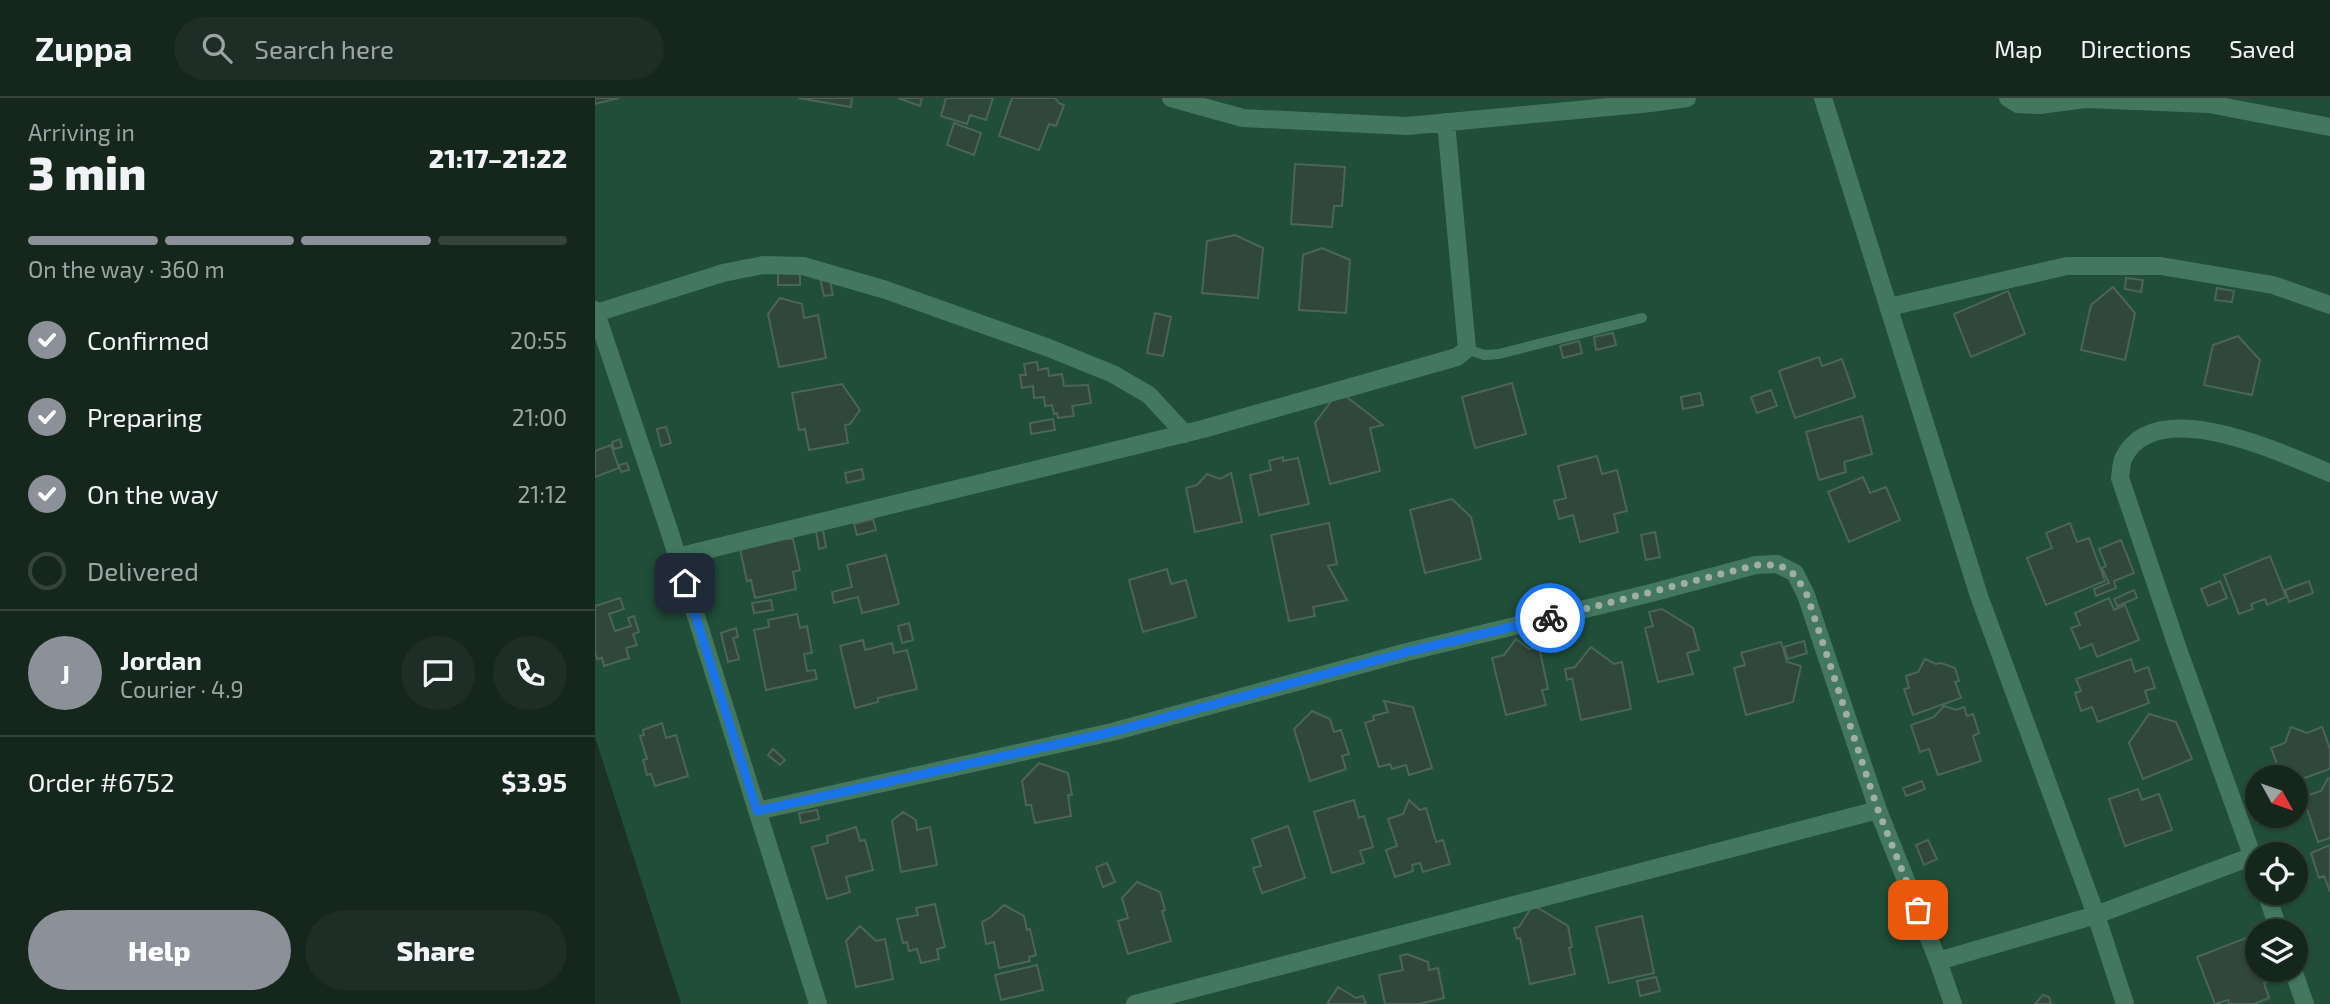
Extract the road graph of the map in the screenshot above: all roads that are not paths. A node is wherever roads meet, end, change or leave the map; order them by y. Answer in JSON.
{"nodes":[{"id":1,"x":1171,"y":98,"type":"edge"},
{"id":2,"x":1687,"y":98,"type":"edge"},
{"id":3,"x":1823,"y":98,"type":"edge"},
{"id":4,"x":2008,"y":98,"type":"edge"},
{"id":5,"x":1650,"y":101,"type":"edge"},
{"id":6,"x":1446,"y":122,"type":"junction"},
{"id":7,"x":2330,"y":127,"type":"edge"},
{"id":8,"x":2330,"y":305,"type":"edge"},
{"id":9,"x":1889,"y":307,"type":"junction"},
{"id":10,"x":596,"y":312,"type":"edge"},
{"id":11,"x":1642,"y":318,"type":"dead end"},
{"id":12,"x":1467,"y":349,"type":"junction"},
{"id":13,"x":1185,"y":434,"type":"junction"},
{"id":14,"x":2330,"y":473,"type":"edge"},
{"id":15,"x":677,"y":557,"type":"junction"},
{"id":16,"x":1878,"y":810,"type":"junction"},
{"id":17,"x":757,"y":811,"type":"junction"},
{"id":18,"x":2248,"y":842,"type":"edge"},
{"id":19,"x":2245,"y":865,"type":"edge"},
{"id":20,"x":2096,"y":915,"type":"junction"},
{"id":21,"x":1938,"y":961,"type":"junction"},
{"id":22,"x":2297,"y":982,"type":"edge"},
{"id":23,"x":818,"y":1004,"type":"edge"},
{"id":24,"x":1135,"y":1004,"type":"edge"},
{"id":25,"x":1953,"y":1004,"type":"edge"},
{"id":26,"x":2125,"y":1004,"type":"edge"},
{"id":27,"x":2305,"y":1004,"type":"edge"}],
"edges":[{"from":1,"to":6,"type":"street"},
{"from":2,"to":5,"type":"street"},
{"from":3,"to":9,"type":"street"},
{"from":4,"to":7,"type":"street"},
{"from":5,"to":6,"type":"street"},
{"from":6,"to":12,"type":"street"},
{"from":8,"to":9,"type":"street"},
{"from":9,"to":20,"type":"street"},
{"from":10,"to":13,"type":"street"},
{"from":10,"to":15,"type":"street"},
{"from":11,"to":12,"type":"lane"},
{"from":12,"to":13,"type":"street"},
{"from":13,"to":15,"type":"street"},
{"from":14,"to":18,"type":"street"},
{"from":15,"to":17,"type":"street"},
{"from":16,"to":17,"type":"street"},
{"from":16,"to":21,"type":"street"},
{"from":16,"to":24,"type":"street"},
{"from":17,"to":23,"type":"street"},
{"from":19,"to":20,"type":"street"},
{"from":20,"to":21,"type":"street"},
{"from":20,"to":26,"type":"street"},
{"from":21,"to":25,"type":"street"},
{"from":22,"to":27,"type":"street"}]}
